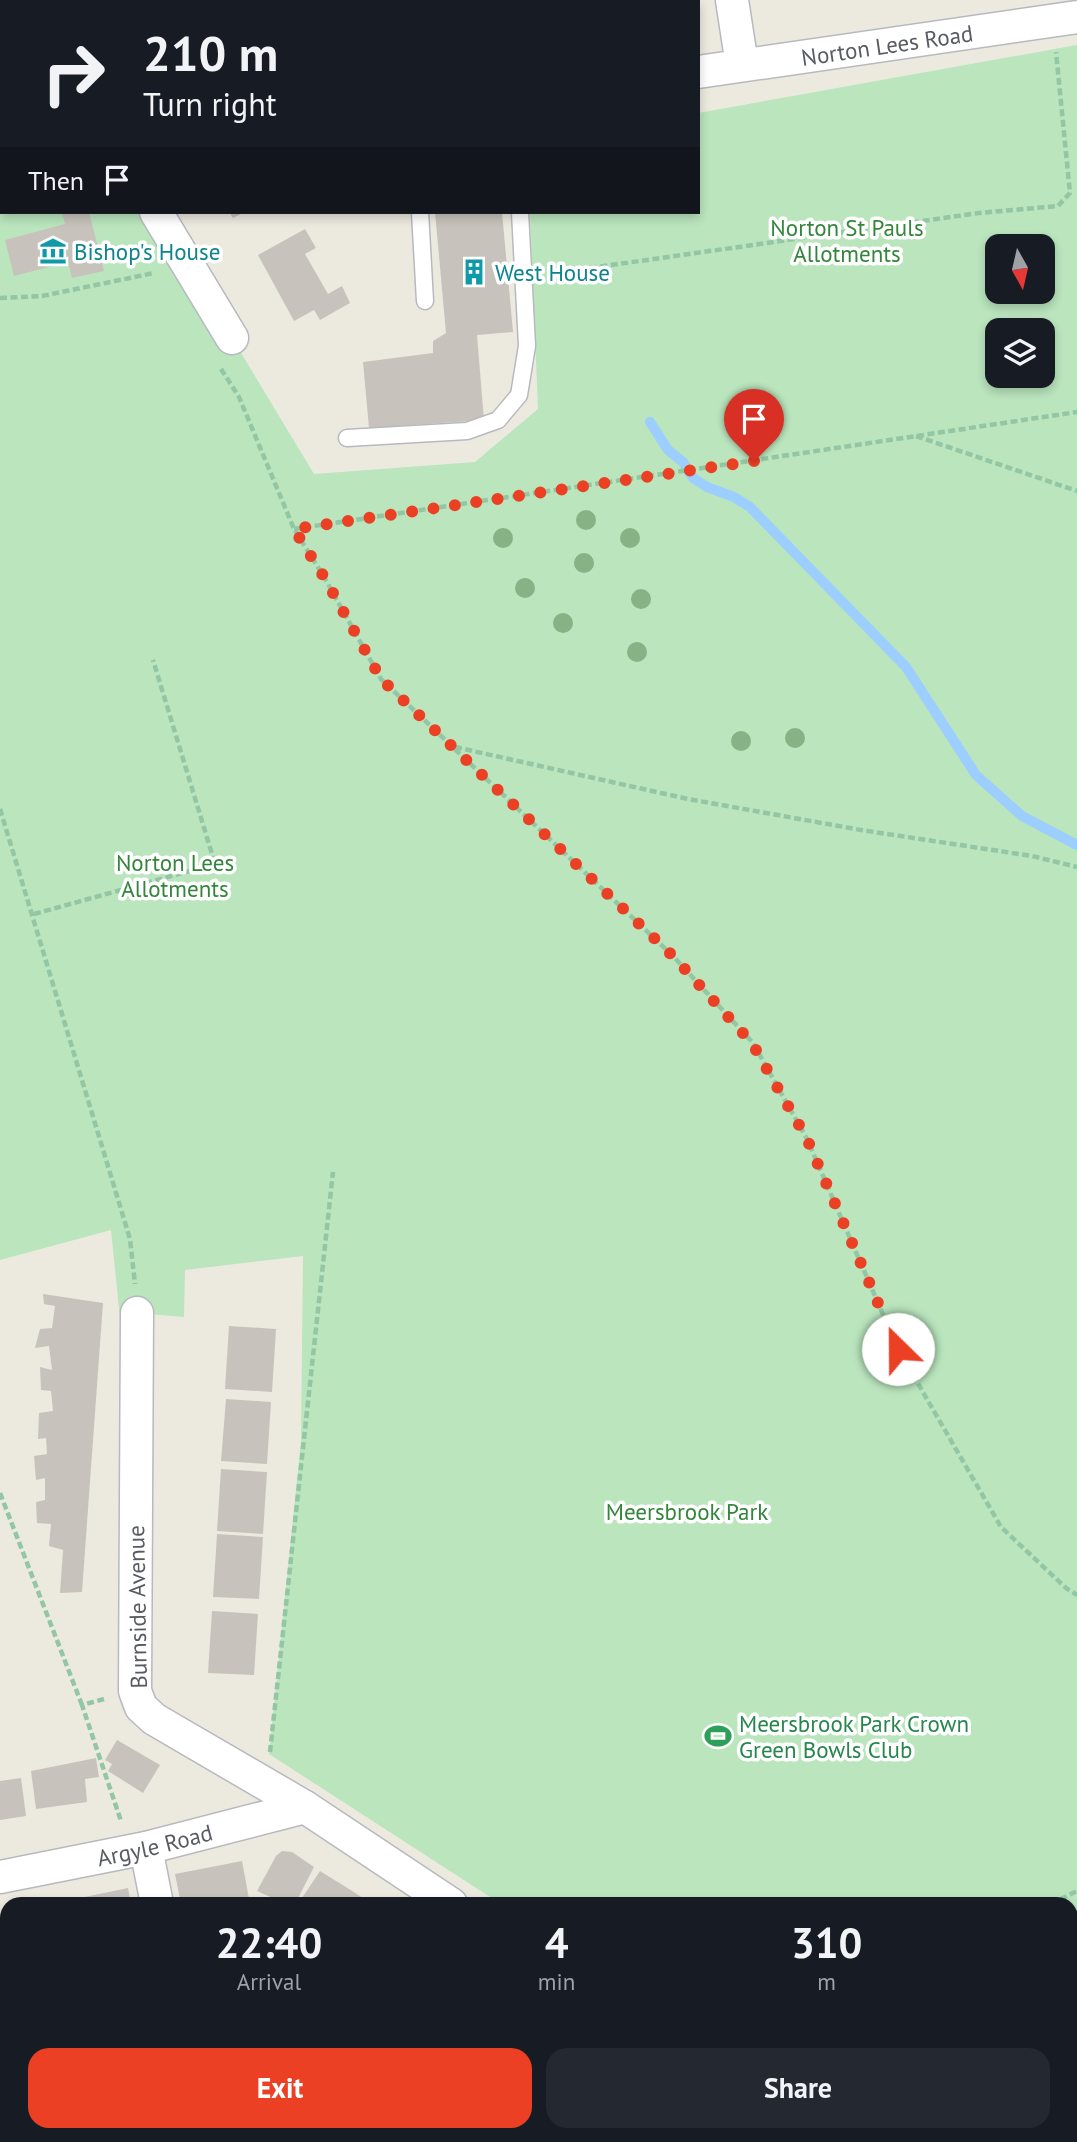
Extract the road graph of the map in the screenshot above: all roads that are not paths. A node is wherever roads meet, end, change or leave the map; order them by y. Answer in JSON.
{"nodes":[{"id":1,"x":732,"y":0,"type":"edge"},
{"id":2,"x":1065,"y":19,"type":"edge"},
{"id":3,"x":743,"y":65,"type":"junction"},
{"id":4,"x":700,"y":72,"type":"edge"},
{"id":5,"x":157,"y":214,"type":"edge"},
{"id":6,"x":420,"y":214,"type":"edge"},
{"id":7,"x":520,"y":214,"type":"edge"},
{"id":8,"x":425,"y":302,"type":"dead end"},
{"id":9,"x":225,"y":350,"type":"road end"},
{"id":10,"x":347,"y":438,"type":"dead end"},
{"id":11,"x":137,"y":1313,"type":"road end"},
{"id":12,"x":305,"y":1807,"type":"junction"},
{"id":13,"x":146,"y":1849,"type":"junction"},
{"id":14,"x":0,"y":1877,"type":"edge"},
{"id":15,"x":156,"y":1897,"type":"edge"},
{"id":16,"x":440,"y":1897,"type":"edge"}],
"edges":[{"from":1,"to":3,"type":"street"},
{"from":2,"to":3,"type":"street","name":"Norton Lees Road"},
{"from":3,"to":4,"type":"street","name":"Norton Lees Road"},
{"from":5,"to":9,"type":"street"},
{"from":6,"to":8,"type":"lane"},
{"from":7,"to":10,"type":"lane"},
{"from":11,"to":12,"type":"street","name":"Burnside Avenue"},
{"from":12,"to":13,"type":"street","name":"Argyle Road"},
{"from":12,"to":16,"type":"street","name":"Burnside Avenue"},
{"from":13,"to":14,"type":"street","name":"Argyle Road"},
{"from":13,"to":15,"type":"street"}]}
